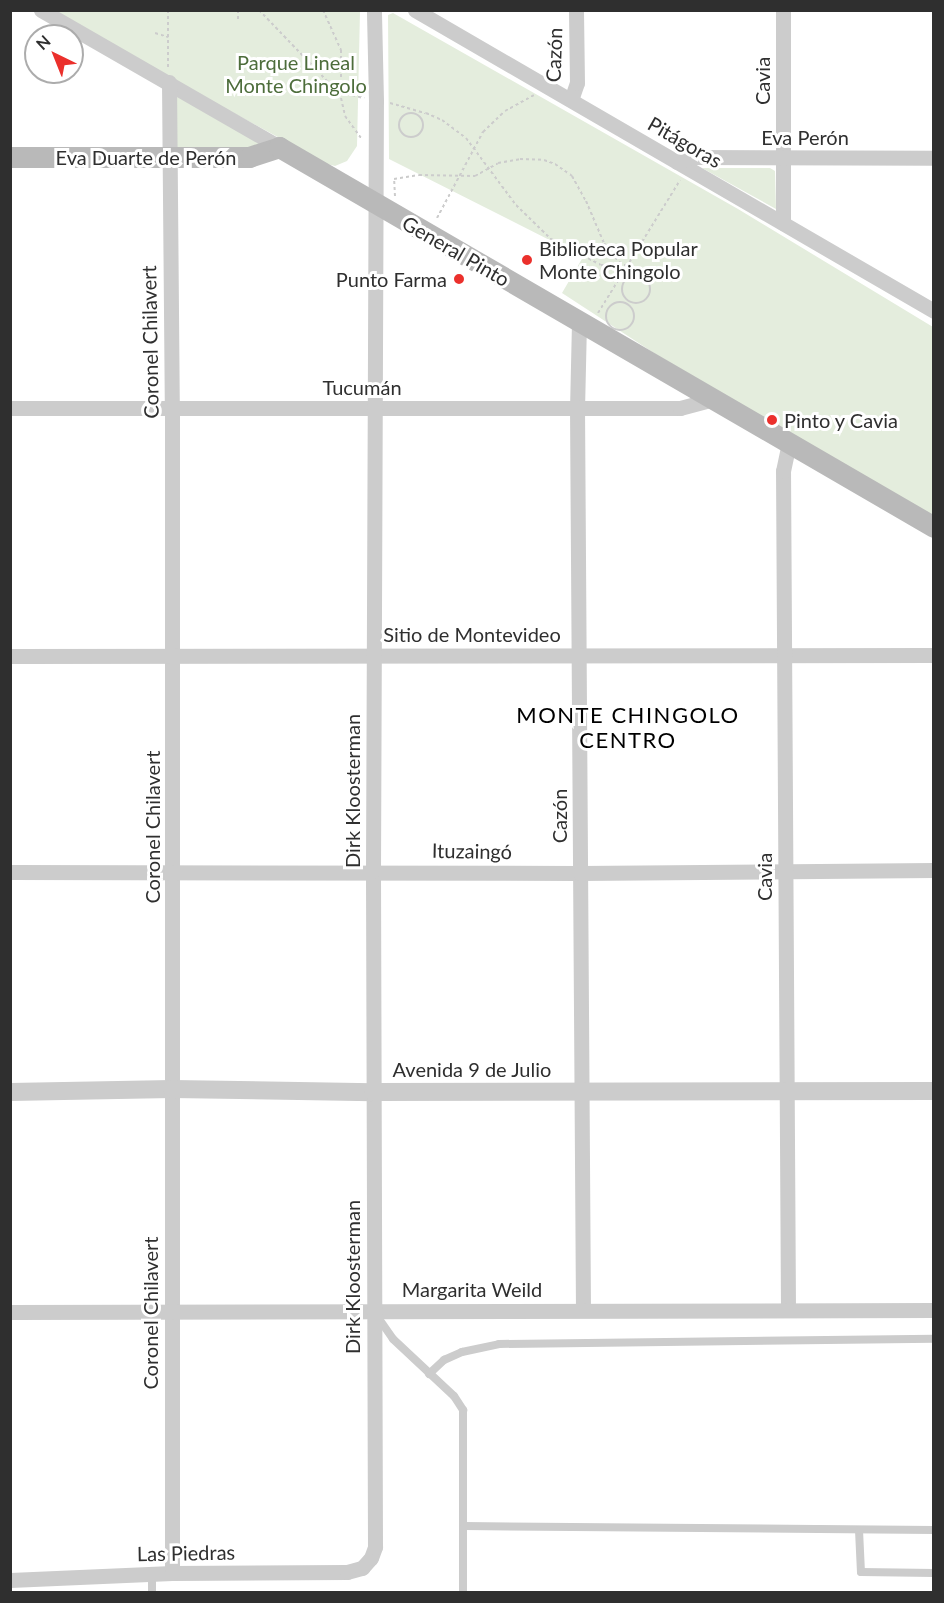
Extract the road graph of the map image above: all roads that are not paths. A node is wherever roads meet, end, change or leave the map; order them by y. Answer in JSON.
{"nodes":[{"id":1,"x":41,"y":10,"type":"edge"},
{"id":2,"x":374,"y":10,"type":"edge"},
{"id":3,"x":415,"y":10,"type":"edge"},
{"id":4,"x":576,"y":10,"type":"edge"},
{"id":5,"x":783,"y":10,"type":"edge"},
{"id":6,"x":169,"y":81,"type":"junction"},
{"id":7,"x":571,"y":100,"type":"junction"},
{"id":8,"x":279,"y":147,"type":"junction"},
{"id":9,"x":10,"y":157,"type":"edge"},
{"id":10,"x":169,"y":158,"type":"junction"},
{"id":11,"x":783,"y":158,"type":"junction"},
{"id":12,"x":933,"y":158,"type":"edge"},
{"id":13,"x":682,"y":165,"type":"junction"},
{"id":14,"x":374,"y":202,"type":"junction"},
{"id":15,"x":783,"y":223,"type":"junction"},
{"id":16,"x":933,"y":311,"type":"edge"},
{"id":17,"x":584,"y":325,"type":"junction"},
{"id":18,"x":713,"y":399,"type":"junction"},
{"id":19,"x":577,"y":407,"type":"junction"},
{"id":20,"x":10,"y":408,"type":"edge"},
{"id":21,"x":172,"y":408,"type":"junction"},
{"id":22,"x":373,"y":408,"type":"junction"},
{"id":23,"x":789,"y":443,"type":"junction"},
{"id":24,"x":933,"y":527,"type":"edge"},
{"id":25,"x":786,"y":654,"type":"junction"},
{"id":26,"x":172,"y":655,"type":"junction"},
{"id":27,"x":580,"y":655,"type":"junction"},
{"id":28,"x":933,"y":655,"type":"edge"},
{"id":29,"x":10,"y":656,"type":"edge"},
{"id":30,"x":373,"y":656,"type":"junction"},
{"id":31,"x":933,"y":870,"type":"edge"},
{"id":32,"x":173,"y":871,"type":"junction"},
{"id":33,"x":373,"y":871,"type":"junction"},
{"id":34,"x":10,"y":872,"type":"edge"},
{"id":35,"x":784,"y":872,"type":"junction"},
{"id":36,"x":579,"y":873,"type":"junction"},
{"id":37,"x":172,"y":1089,"type":"junction"},
{"id":38,"x":580,"y":1091,"type":"junction"},
{"id":39,"x":786,"y":1091,"type":"junction"},
{"id":40,"x":933,"y":1091,"type":"edge"},
{"id":41,"x":10,"y":1092,"type":"edge"},
{"id":42,"x":373,"y":1092,"type":"junction"},
{"id":43,"x":373,"y":1310,"type":"junction"},
{"id":44,"x":583,"y":1310,"type":"junction"},
{"id":45,"x":788,"y":1310,"type":"junction"},
{"id":46,"x":933,"y":1310,"type":"edge"},
{"id":47,"x":10,"y":1312,"type":"edge"},
{"id":48,"x":171,"y":1312,"type":"junction"},
{"id":49,"x":933,"y":1340,"type":"edge"},
{"id":50,"x":429,"y":1374,"type":"junction"},
{"id":51,"x":464,"y":1526,"type":"junction"},
{"id":52,"x":859,"y":1530,"type":"junction"},
{"id":53,"x":933,"y":1530,"type":"edge"},
{"id":54,"x":362,"y":1568,"type":"joint"},
{"id":55,"x":172,"y":1573,"type":"junction"},
{"id":56,"x":933,"y":1573,"type":"edge"},
{"id":57,"x":152,"y":1574,"type":"junction"},
{"id":58,"x":10,"y":1580,"type":"edge"},
{"id":59,"x":152,"y":1593,"type":"edge"},
{"id":60,"x":463,"y":1593,"type":"edge"}],
"edges":[{"from":1,"to":6,"type":"street","name":"General Pinto"},
{"from":2,"to":14,"type":"street","name":"Dirk Kloosterman"},
{"from":3,"to":7,"type":"street","name":"Pitágoras"},
{"from":4,"to":7,"type":"street","name":"Cazón"},
{"from":5,"to":11,"type":"street","name":"Cavia"},
{"from":6,"to":8,"type":"street","name":"General Pinto"},
{"from":6,"to":10,"type":"street","name":"Coronel Chilavert"},
{"from":7,"to":13,"type":"street","name":"Pitágoras"},
{"from":8,"to":10,"type":"main road","name":"Eva Duarte de Perón"},
{"from":8,"to":14,"type":"main road","name":"General Pinto"},
{"from":9,"to":10,"type":"main road","name":"Eva Duarte de Perón"},
{"from":10,"to":21,"type":"street","name":"Coronel Chilavert"},
{"from":11,"to":12,"type":"street","name":"Eva Perón"},
{"from":11,"to":13,"type":"street","name":"Eva Perón"},
{"from":11,"to":15,"type":"street","name":"Cavia"},
{"from":13,"to":15,"type":"street","name":"Pitágoras"},
{"from":14,"to":17,"type":"main road","name":"General Pinto"},
{"from":14,"to":22,"type":"street","name":"Dirk Kloosterman"},
{"from":15,"to":16,"type":"street","name":"Pitágoras"},
{"from":17,"to":18,"type":"main road","name":"General Pinto"},
{"from":17,"to":19,"type":"street","name":"Cazón"},
{"from":18,"to":19,"type":"street","name":"Tucumán"},
{"from":18,"to":23,"type":"main road","name":"General Pinto"},
{"from":19,"to":22,"type":"street","name":"Tucumán"},
{"from":19,"to":27,"type":"street","name":"Cazón"},
{"from":20,"to":21,"type":"street","name":"Tucumán"},
{"from":21,"to":22,"type":"street","name":"Tucumán"},
{"from":21,"to":26,"type":"street","name":"Coronel Chilavert"},
{"from":22,"to":30,"type":"street","name":"Dirk Kloosterman"},
{"from":23,"to":24,"type":"main road","name":"General Pinto"},
{"from":23,"to":25,"type":"street","name":"Cavia"},
{"from":25,"to":27,"type":"street","name":"Sitio de Montevideo"},
{"from":25,"to":28,"type":"street","name":"Sitio de Montevideo"},
{"from":25,"to":35,"type":"street","name":"Cavia"},
{"from":26,"to":29,"type":"street","name":"Sitio de Montevideo"},
{"from":26,"to":30,"type":"street","name":"Sitio de Montevideo"},
{"from":26,"to":32,"type":"street","name":"Coronel Chilavert"},
{"from":27,"to":30,"type":"street","name":"Sitio de Montevideo"},
{"from":27,"to":36,"type":"street","name":"Cazón"},
{"from":30,"to":33,"type":"street","name":"Dirk Kloosterman"},
{"from":31,"to":35,"type":"street","name":"Ituzaingó"},
{"from":32,"to":33,"type":"street","name":"Ituzaingó"},
{"from":32,"to":34,"type":"street","name":"Ituzaingó"},
{"from":32,"to":37,"type":"street","name":"Coronel Chilavert"},
{"from":33,"to":36,"type":"street","name":"Ituzaingó"},
{"from":33,"to":42,"type":"street","name":"Dirk Kloosterman"},
{"from":35,"to":36,"type":"street","name":"Ituzaingó"},
{"from":35,"to":39,"type":"street","name":"Cavia"},
{"from":36,"to":38,"type":"street","name":"Cazón"},
{"from":37,"to":41,"type":"street","name":"Avenida 9 de Julio"},
{"from":37,"to":42,"type":"street","name":"Avenida 9 de Julio"},
{"from":37,"to":48,"type":"street","name":"Coronel Chilavert"},
{"from":38,"to":39,"type":"street","name":"Avenida 9 de Julio"},
{"from":38,"to":42,"type":"street","name":"Avenida 9 de Julio"},
{"from":38,"to":44,"type":"street","name":"Cazón"},
{"from":39,"to":40,"type":"street","name":"Avenida 9 de Julio"},
{"from":39,"to":45,"type":"street","name":"Cavia"},
{"from":42,"to":43,"type":"street","name":"Dirk Kloosterman"},
{"from":43,"to":44,"type":"street","name":"Margarita Weild"},
{"from":43,"to":48,"type":"street","name":"Margarita Weild"},
{"from":43,"to":50,"type":"lane"},
{"from":43,"to":54,"type":"street","name":"Dirk Kloosterman"},
{"from":44,"to":45,"type":"street","name":"Margarita Weild"},
{"from":45,"to":46,"type":"street","name":"Margarita Weild"},
{"from":47,"to":48,"type":"street","name":"Margarita Weild"},
{"from":48,"to":55,"type":"street","name":"Coronel Chilavert"},
{"from":49,"to":50,"type":"lane"},
{"from":50,"to":51,"type":"lane"},
{"from":51,"to":52,"type":"lane"},
{"from":51,"to":60,"type":"lane"},
{"from":52,"to":53,"type":"lane"},
{"from":52,"to":56,"type":"lane"},
{"from":54,"to":55,"type":"street","name":"Las Piedras"},
{"from":55,"to":57,"type":"street","name":"Las Piedras"},
{"from":57,"to":58,"type":"street","name":"Las Piedras"},
{"from":57,"to":59,"type":"lane"}]}
